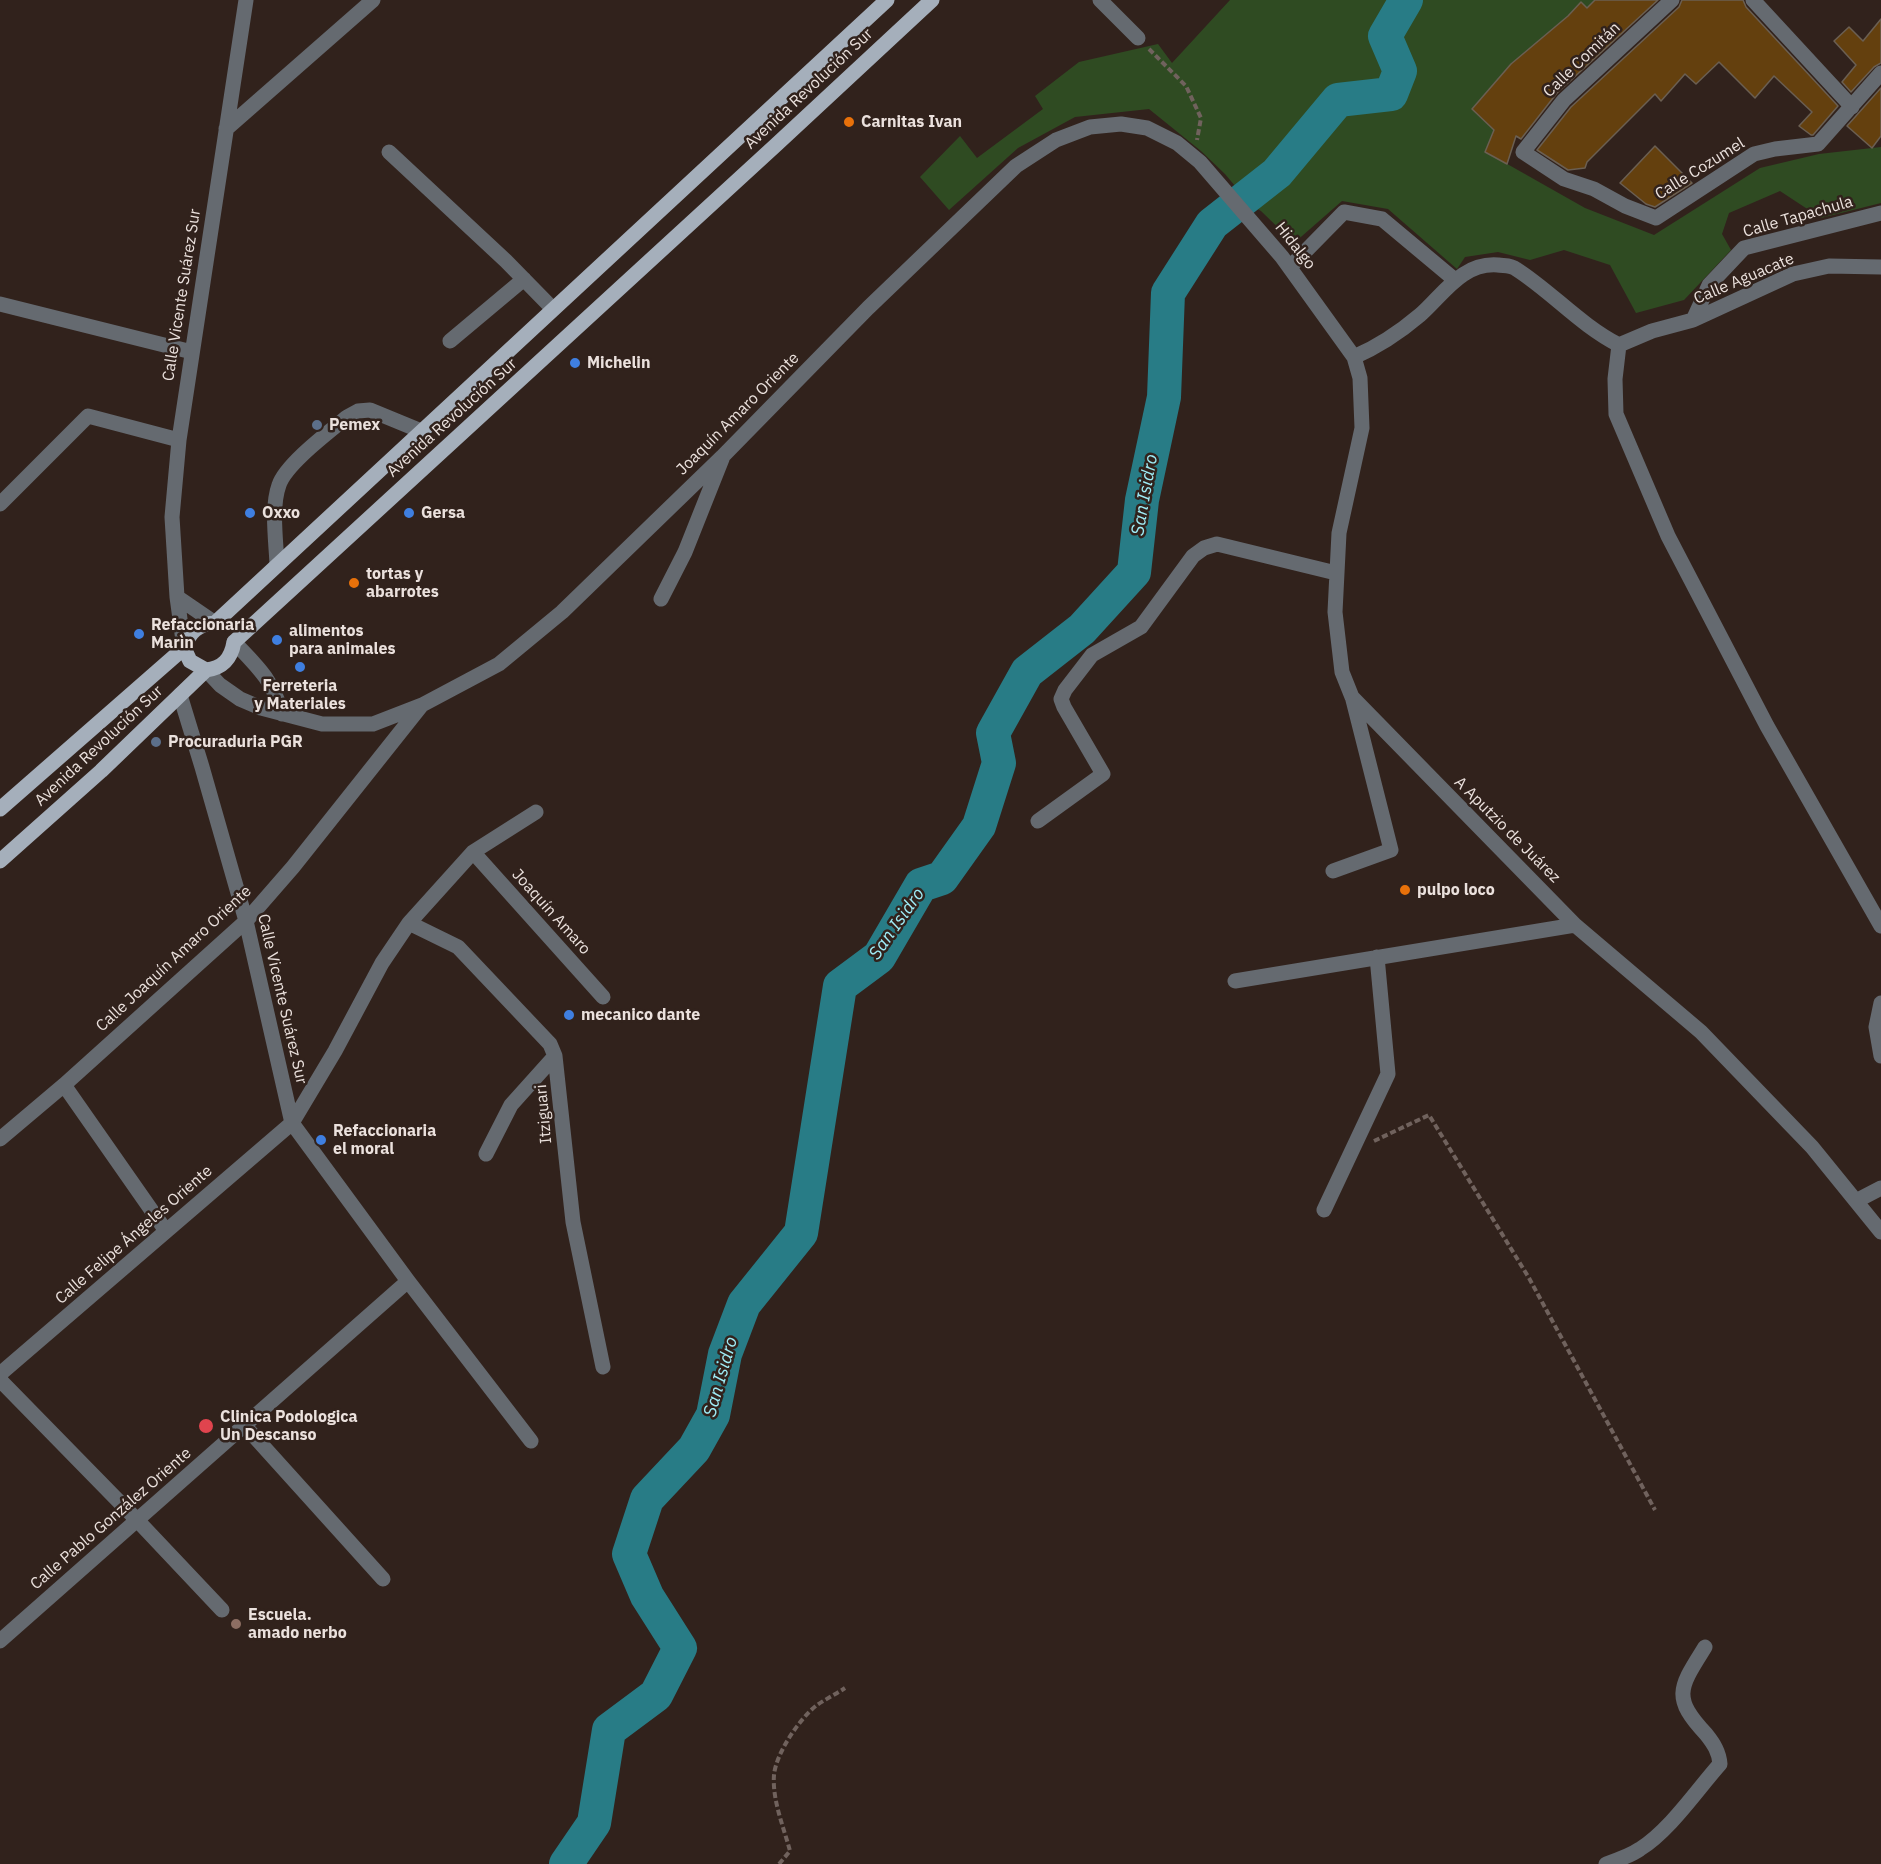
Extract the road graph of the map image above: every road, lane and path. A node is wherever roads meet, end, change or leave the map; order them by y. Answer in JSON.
{"nodes":[{"id":1,"x":246,"y":0,"type":"edge"},
{"id":2,"x":373,"y":0,"type":"edge"},
{"id":3,"x":886,"y":0,"type":"edge"},
{"id":4,"x":932,"y":0,"type":"edge"},
{"id":5,"x":1100,"y":0,"type":"edge"},
{"id":6,"x":1672,"y":0,"type":"edge"},
{"id":7,"x":1753,"y":0,"type":"edge"},
{"id":8,"x":1138,"y":39,"type":"joint"},
{"id":9,"x":1881,"y":73,"type":"edge"},
{"id":10,"x":1852,"y":107,"type":"junction"},
{"id":11,"x":226,"y":129,"type":"junction"},
{"id":12,"x":389,"y":152,"type":"dead end"},
{"id":13,"x":1188,"y":152,"type":"junction"},
{"id":14,"x":1523,"y":152,"type":"joint"},
{"id":15,"x":1200,"y":162,"type":"joint"},
{"id":16,"x":1881,"y":213,"type":"edge"},
{"id":17,"x":1286,"y":262,"type":"junction"},
{"id":18,"x":1881,"y":267,"type":"edge"},
{"id":19,"x":524,"y":279,"type":"junction"},
{"id":20,"x":1455,"y":280,"type":"junction"},
{"id":21,"x":0,"y":304,"type":"edge"},
{"id":22,"x":553,"y":309,"type":"junction"},
{"id":23,"x":1693,"y":320,"type":"junction"},
{"id":24,"x":450,"y":341,"type":"dead end"},
{"id":25,"x":1619,"y":345,"type":"junction"},
{"id":26,"x":192,"y":352,"type":"junction"},
{"id":27,"x":1354,"y":357,"type":"junction"},
{"id":28,"x":421,"y":431,"type":"junction"},
{"id":29,"x":179,"y":440,"type":"junction"},
{"id":30,"x":722,"y":457,"type":"junction"},
{"id":31,"x":0,"y":504,"type":"edge"},
{"id":32,"x":277,"y":564,"type":"junction"},
{"id":33,"x":1336,"y":573,"type":"junction"},
{"id":34,"x":177,"y":597,"type":"junction"},
{"id":35,"x":661,"y":600,"type":"dead end"},
{"id":36,"x":215,"y":623,"type":"junction"},
{"id":37,"x":234,"y":642,"type":"junction"},
{"id":38,"x":184,"y":648,"type":"junction"},
{"id":39,"x":206,"y":670,"type":"junction"},
{"id":40,"x":180,"y":695,"type":"junction"},
{"id":41,"x":1352,"y":697,"type":"junction"},
{"id":42,"x":422,"y":705,"type":"junction"},
{"id":43,"x":282,"y":714,"type":"junction"},
{"id":44,"x":0,"y":809,"type":"edge"},
{"id":45,"x":536,"y":812,"type":"dead end"},
{"id":46,"x":1038,"y":821,"type":"dead end"},
{"id":47,"x":473,"y":852,"type":"junction"},
{"id":48,"x":0,"y":861,"type":"edge"},
{"id":49,"x":1333,"y":871,"type":"dead end"},
{"id":50,"x":246,"y":921,"type":"junction"},
{"id":51,"x":409,"y":923,"type":"junction"},
{"id":52,"x":1575,"y":925,"type":"junction"},
{"id":53,"x":1881,"y":926,"type":"edge"},
{"id":54,"x":1377,"y":957,"type":"junction"},
{"id":55,"x":1235,"y":981,"type":"dead end"},
{"id":56,"x":603,"y":997,"type":"dead end"},
{"id":57,"x":1881,"y":1004,"type":"edge"},
{"id":58,"x":555,"y":1056,"type":"junction"},
{"id":59,"x":1881,"y":1056,"type":"edge"},
{"id":60,"x":64,"y":1085,"type":"junction"},
{"id":61,"x":292,"y":1123,"type":"junction"},
{"id":62,"x":0,"y":1139,"type":"edge"},
{"id":63,"x":1352,"y":1151,"type":"junction"},
{"id":64,"x":486,"y":1154,"type":"dead end"},
{"id":65,"x":1881,"y":1188,"type":"edge"},
{"id":66,"x":1856,"y":1201,"type":"junction"},
{"id":67,"x":1324,"y":1210,"type":"dead end"},
{"id":68,"x":166,"y":1231,"type":"junction"},
{"id":69,"x":1881,"y":1232,"type":"edge"},
{"id":70,"x":408,"y":1281,"type":"junction"},
{"id":71,"x":603,"y":1367,"type":"dead end"},
{"id":72,"x":0,"y":1374,"type":"edge"},
{"id":73,"x":0,"y":1380,"type":"edge"},
{"id":74,"x":244,"y":1425,"type":"junction"},
{"id":75,"x":531,"y":1441,"type":"dead end"},
{"id":76,"x":1655,"y":1510,"type":"dead end"},
{"id":77,"x":138,"y":1520,"type":"junction"},
{"id":78,"x":383,"y":1579,"type":"dead end"},
{"id":79,"x":222,"y":1610,"type":"dead end"},
{"id":80,"x":0,"y":1641,"type":"edge"},
{"id":81,"x":1705,"y":1647,"type":"dead end"},
{"id":82,"x":845,"y":1688,"type":"dead end"},
{"id":83,"x":779,"y":1864,"type":"edge"},
{"id":84,"x":1606,"y":1864,"type":"edge"}],
"edges":[{"from":1,"to":11,"type":"street","name":"Calle Vicente Suárez Sur"},
{"from":2,"to":11,"type":"street"},
{"from":3,"to":22,"type":"main road","name":"Avenida Revolución Sur"},
{"from":4,"to":37,"type":"main road","name":"Avenida Revolución Sur"},
{"from":5,"to":8,"type":"street"},
{"from":6,"to":14,"type":"street","name":"Calle Comitán"},
{"from":7,"to":10,"type":"street"},
{"from":8,"to":13,"type":"path"},
{"from":9,"to":10,"type":"street","name":"Calle Cozumel"},
{"from":10,"to":14,"type":"street","name":"Calle Cozumel"},
{"from":11,"to":26,"type":"street","name":"Calle Vicente Suárez Sur"},
{"from":12,"to":19,"type":"street"},
{"from":13,"to":15,"type":"street","name":"Joaquín Amaro Oriente"},
{"from":13,"to":30,"type":"street","name":"Joaquín Amaro Oriente"},
{"from":15,"to":17,"type":"street","name":"Hidalgo"},
{"from":16,"to":23,"type":"street","name":"Calle Tapachula"},
{"from":17,"to":20,"type":"street"},
{"from":17,"to":27,"type":"street","name":"Hidalgo"},
{"from":18,"to":23,"type":"street","name":"Calle Aguacate"},
{"from":19,"to":22,"type":"street"},
{"from":19,"to":24,"type":"street"},
{"from":20,"to":25,"type":"street"},
{"from":20,"to":27,"type":"street"},
{"from":21,"to":26,"type":"street"},
{"from":22,"to":28,"type":"main road","name":"Avenida Revolución Sur"},
{"from":23,"to":25,"type":"street"},
{"from":25,"to":53,"type":"street"},
{"from":26,"to":29,"type":"street","name":"Calle Vicente Suárez Sur"},
{"from":27,"to":33,"type":"street","name":"A Aputzio de Juárez"},
{"from":28,"to":32,"type":"main road","name":"Avenida Revolución Sur"},
{"from":28,"to":32,"type":"street"},
{"from":29,"to":31,"type":"street"},
{"from":29,"to":34,"type":"street","name":"Calle Vicente Suárez Sur"},
{"from":30,"to":35,"type":"street"},
{"from":30,"to":42,"type":"street","name":"Joaquín Amaro Oriente"},
{"from":32,"to":36,"type":"main road","name":"Avenida Revolución Sur"},
{"from":33,"to":41,"type":"street","name":"A Aputzio de Juárez"},
{"from":33,"to":46,"type":"street"},
{"from":34,"to":36,"type":"street"},
{"from":34,"to":38,"type":"street","name":"Calle Vicente Suárez Sur"},
{"from":36,"to":37,"type":"main road"},
{"from":36,"to":38,"type":"main road","name":"Avenida Revolución Sur"},
{"from":37,"to":39,"type":"main road","name":"Avenida Revolución Sur"},
{"from":37,"to":43,"type":"street"},
{"from":38,"to":39,"type":"main road"},
{"from":38,"to":44,"type":"main road","name":"Avenida Revolución Sur"},
{"from":39,"to":40,"type":"main road","name":"Avenida Revolución Sur"},
{"from":39,"to":43,"type":"street","name":"Joaquín Amaro Oriente"},
{"from":40,"to":48,"type":"main road","name":"Avenida Revolución Sur"},
{"from":40,"to":50,"type":"street","name":"Calle Vicente Suárez Sur"},
{"from":41,"to":49,"type":"street"},
{"from":41,"to":52,"type":"street","name":"A Aputzio de Juárez"},
{"from":42,"to":43,"type":"street","name":"Joaquín Amaro Oriente"},
{"from":42,"to":50,"type":"street","name":"Calle Joaquín Amaro Oriente"},
{"from":45,"to":47,"type":"street","name":"Calle Felipe Ángeles Oriente"},
{"from":47,"to":51,"type":"street","name":"Calle Felipe Ángeles Oriente"},
{"from":47,"to":56,"type":"street","name":"Joaquín Amaro"},
{"from":50,"to":60,"type":"street","name":"Calle Joaquín Amaro Oriente"},
{"from":50,"to":61,"type":"street","name":"Calle Vicente Suárez Sur"},
{"from":51,"to":58,"type":"street","name":"Itziguari"},
{"from":51,"to":61,"type":"street","name":"Calle Felipe Ángeles Oriente"},
{"from":52,"to":54,"type":"street"},
{"from":52,"to":66,"type":"street","name":"A Aputzio de Juárez"},
{"from":54,"to":55,"type":"street"},
{"from":54,"to":63,"type":"street"},
{"from":57,"to":59,"type":"street"},
{"from":58,"to":64,"type":"street"},
{"from":58,"to":71,"type":"street","name":"Itziguari"},
{"from":60,"to":62,"type":"street","name":"Calle Joaquín Amaro Oriente"},
{"from":60,"to":68,"type":"street"},
{"from":61,"to":68,"type":"street","name":"Calle Felipe Ángeles Oriente"},
{"from":61,"to":70,"type":"street","name":"Calle Vicente Suárez Sur"},
{"from":63,"to":67,"type":"street"},
{"from":63,"to":76,"type":"path"},
{"from":65,"to":66,"type":"street"},
{"from":66,"to":69,"type":"street","name":"A Aputzio de Juárez"},
{"from":68,"to":72,"type":"street","name":"Calle Felipe Ángeles Oriente"},
{"from":70,"to":74,"type":"street","name":"Calle Pablo González Oriente"},
{"from":70,"to":75,"type":"street","name":"Calle Vicente Suárez Sur"},
{"from":73,"to":77,"type":"street"},
{"from":74,"to":77,"type":"street","name":"Calle Pablo González Oriente"},
{"from":74,"to":78,"type":"street"},
{"from":77,"to":79,"type":"street"},
{"from":77,"to":80,"type":"street","name":"Calle Pablo González Oriente"},
{"from":81,"to":84,"type":"street"},
{"from":82,"to":83,"type":"path"}]}
